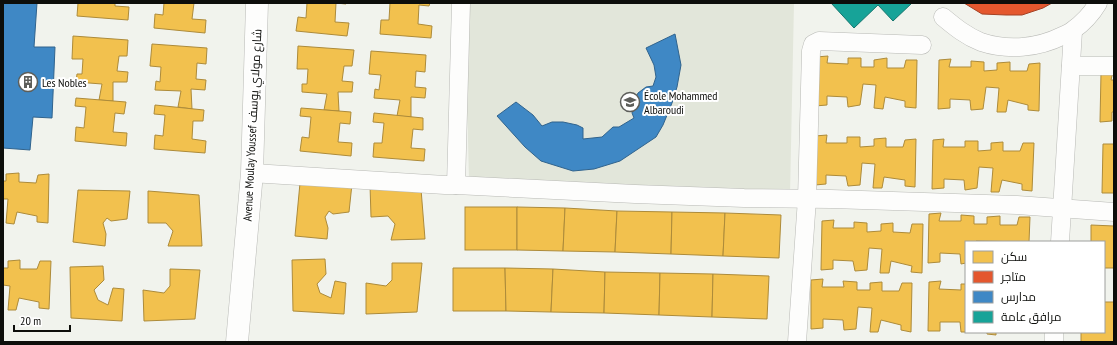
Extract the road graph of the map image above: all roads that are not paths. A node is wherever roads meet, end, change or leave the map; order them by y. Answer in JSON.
{"nodes":[{"id":1,"x":257,"y":3,"type":"edge"},
{"id":2,"x":461,"y":3,"type":"edge"},
{"id":3,"x":1098,"y":3,"type":"edge"},
{"id":4,"x":942,"y":17,"type":"dead end"},
{"id":5,"x":1073,"y":31,"type":"junction"},
{"id":6,"x":922,"y":45,"type":"dead end"},
{"id":7,"x":1071,"y":66,"type":"junction"},
{"id":8,"x":1114,"y":66,"type":"edge"},
{"id":9,"x":252,"y":173,"type":"junction"},
{"id":10,"x":456,"y":185,"type":"junction"},
{"id":11,"x":807,"y":199,"type":"junction"},
{"id":12,"x":1062,"y":209,"type":"junction"},
{"id":13,"x":1114,"y":212,"type":"edge"},
{"id":14,"x":1060,"y":241,"type":"edge"},
{"id":15,"x":237,"y":342,"type":"edge"},
{"id":16,"x":797,"y":342,"type":"edge"}],
"edges":[{"from":1,"to":9,"type":"street","name":"Avenue Moulay Youssef شارع مولاي يوسف"},
{"from":2,"to":10,"type":"street"},
{"from":3,"to":5,"type":"street"},
{"from":4,"to":5,"type":"street"},
{"from":5,"to":7,"type":"street"},
{"from":6,"to":11,"type":"street"},
{"from":7,"to":8,"type":"street"},
{"from":7,"to":12,"type":"street"},
{"from":9,"to":10,"type":"street"},
{"from":9,"to":15,"type":"street","name":"Avenue Moulay Youssef شارع مولاي يوسف"},
{"from":10,"to":11,"type":"street"},
{"from":11,"to":12,"type":"street"},
{"from":11,"to":16,"type":"street"},
{"from":12,"to":13,"type":"street"},
{"from":12,"to":14,"type":"street"}]}
